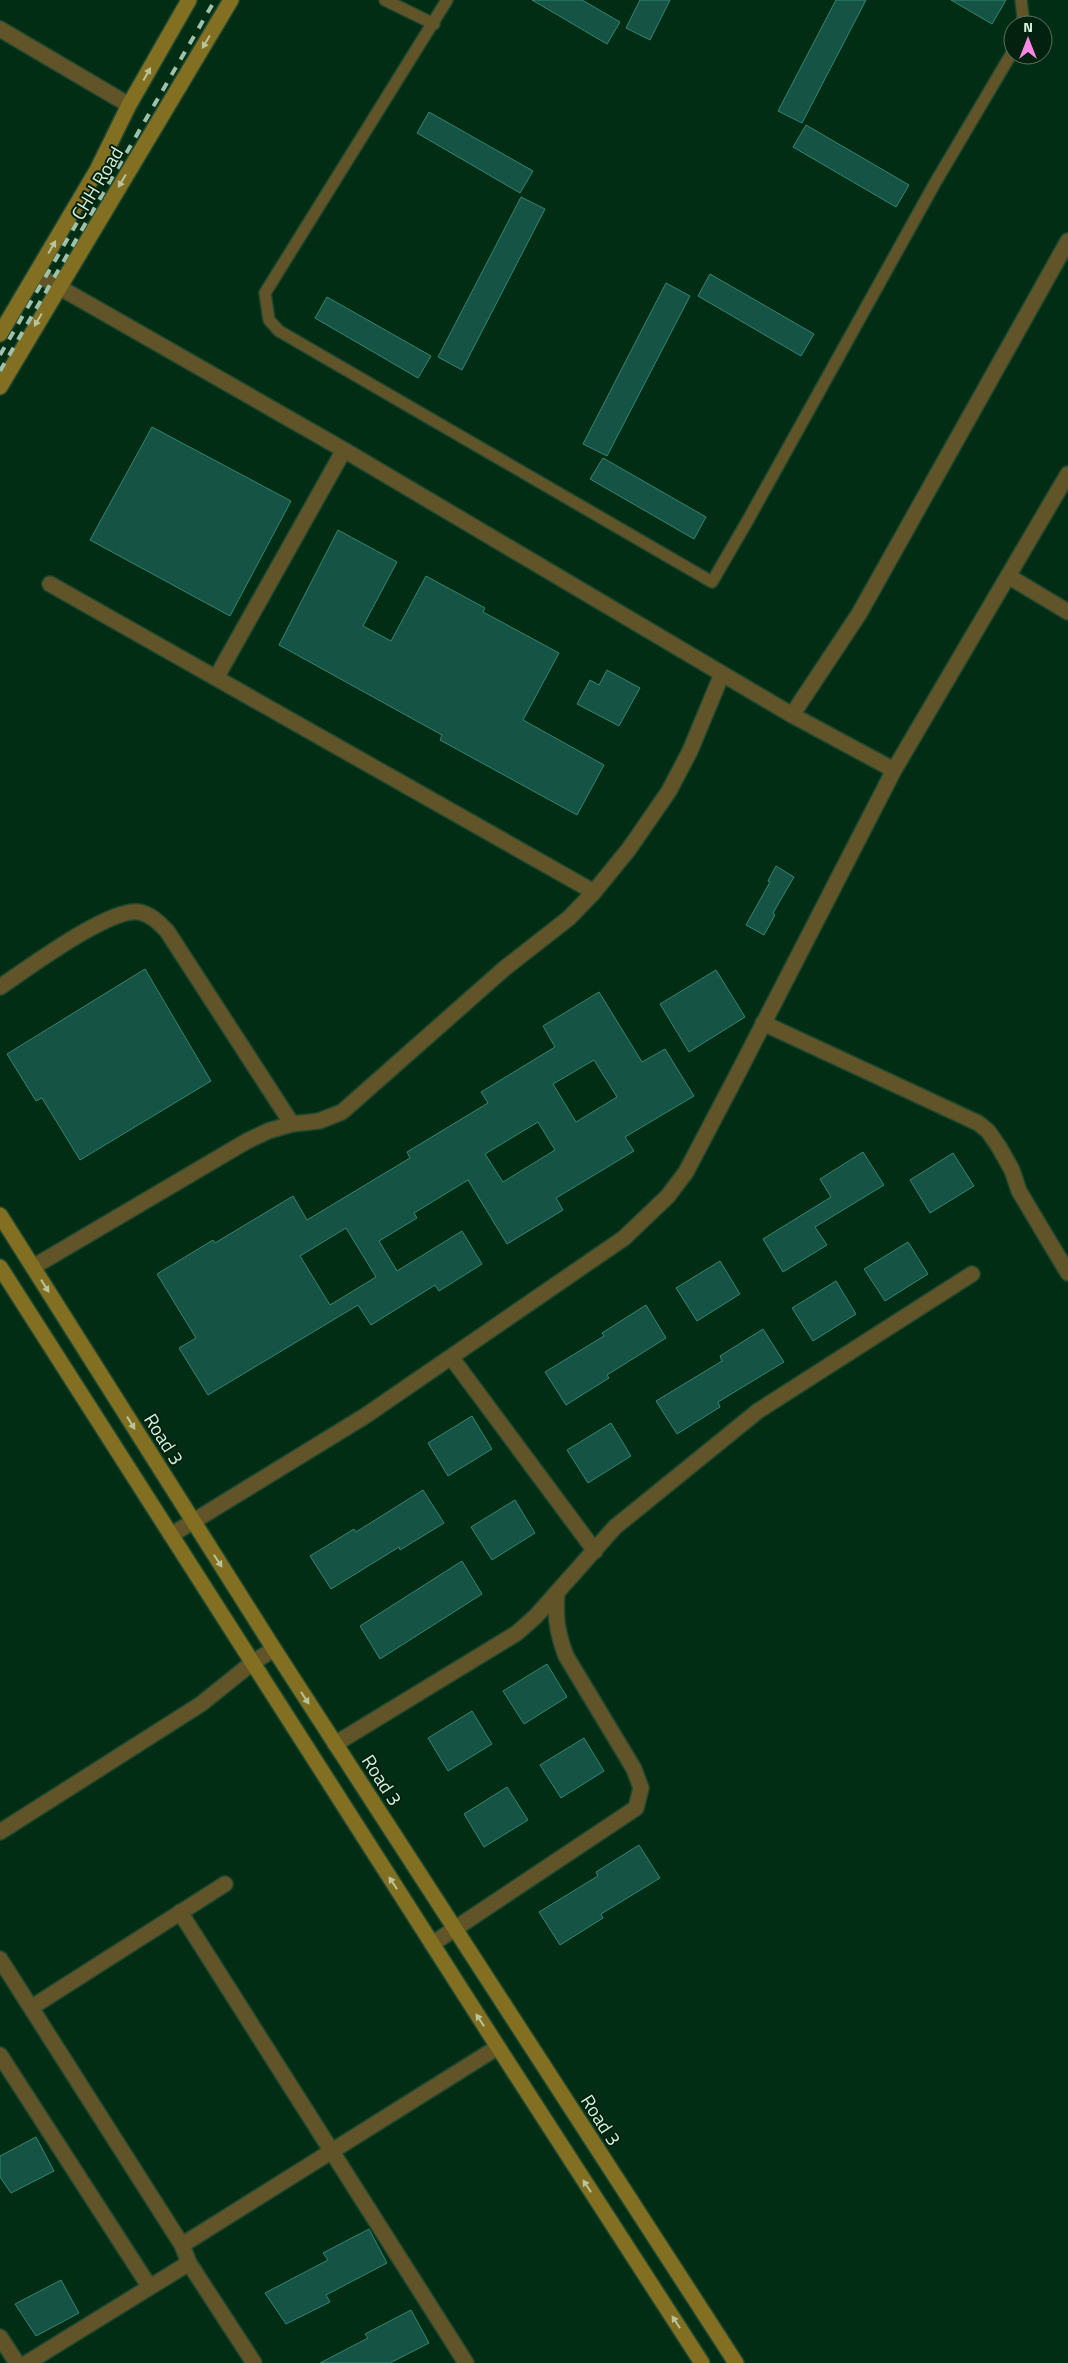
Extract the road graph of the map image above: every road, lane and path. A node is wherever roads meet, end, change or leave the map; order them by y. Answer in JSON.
{"nodes":[{"id":1,"x":189,"y":0,"type":"edge"},
{"id":2,"x":231,"y":0,"type":"edge"},
{"id":3,"x":386,"y":0,"type":"edge"},
{"id":4,"x":447,"y":0,"type":"edge"},
{"id":5,"x":1021,"y":0,"type":"edge"},
{"id":6,"x":1024,"y":15,"type":"edge"},
{"id":7,"x":434,"y":24,"type":"junction"},
{"id":8,"x":0,"y":29,"type":"edge"},
{"id":9,"x":1005,"y":65,"type":"edge"},
{"id":10,"x":129,"y":106,"type":"junction"},
{"id":11,"x":1068,"y":241,"type":"edge"},
{"id":12,"x":36,"y":274,"type":"junction"},
{"id":13,"x":58,"y":287,"type":"junction"},
{"id":14,"x":0,"y":334,"type":"edge"},
{"id":15,"x":0,"y":387,"type":"edge"},
{"id":16,"x":344,"y":450,"type":"junction"},
{"id":17,"x":1068,"y":474,"type":"edge"},
{"id":18,"x":1008,"y":576,"type":"junction"},
{"id":19,"x":50,"y":584,"type":"dead end"},
{"id":20,"x":1068,"y":612,"type":"edge"},
{"id":21,"x":722,"y":674,"type":"junction"},
{"id":22,"x":216,"y":678,"type":"junction"},
{"id":23,"x":792,"y":716,"type":"junction"},
{"id":24,"x":894,"y":770,"type":"junction"},
{"id":25,"x":594,"y":892,"type":"junction"},
{"id":26,"x":0,"y":987,"type":"edge"},
{"id":27,"x":763,"y":1023,"type":"junction"},
{"id":28,"x":292,"y":1124,"type":"junction"},
{"id":29,"x":0,"y":1215,"type":"edge"},
{"id":30,"x":0,"y":1267,"type":"edge"},
{"id":31,"x":33,"y":1267,"type":"junction"},
{"id":32,"x":1068,"y":1273,"type":"edge"},
{"id":33,"x":972,"y":1274,"type":"dead end"},
{"id":34,"x":451,"y":1357,"type":"junction"},
{"id":35,"x":193,"y":1522,"type":"junction"},
{"id":36,"x":171,"y":1534,"type":"junction"},
{"id":37,"x":595,"y":1551,"type":"junction"},
{"id":38,"x":557,"y":1592,"type":"junction"},
{"id":39,"x":274,"y":1649,"type":"junction"},
{"id":40,"x":252,"y":1663,"type":"junction"},
{"id":41,"x":335,"y":1744,"type":"junction"},
{"id":42,"x":0,"y":1832,"type":"edge"},
{"id":43,"x":225,"y":1884,"type":"dead end"},
{"id":44,"x":180,"y":1912,"type":"junction"},
{"id":45,"x":453,"y":1928,"type":"junction"},
{"id":46,"x":432,"y":1944,"type":"junction"},
{"id":47,"x":0,"y":1959,"type":"edge"},
{"id":48,"x":32,"y":2007,"type":"junction"},
{"id":49,"x":498,"y":2047,"type":"junction"},
{"id":50,"x":0,"y":2055,"type":"edge"},
{"id":51,"x":331,"y":2150,"type":"junction"},
{"id":52,"x":182,"y":2245,"type":"junction"},
{"id":53,"x":189,"y":2263,"type":"junction"},
{"id":54,"x":149,"y":2286,"type":"junction"},
{"id":55,"x":0,"y":2337,"type":"edge"},
{"id":56,"x":17,"y":2363,"type":"edge"},
{"id":57,"x":27,"y":2363,"type":"edge"},
{"id":58,"x":254,"y":2363,"type":"edge"},
{"id":59,"x":466,"y":2363,"type":"edge"},
{"id":60,"x":702,"y":2363,"type":"edge"},
{"id":61,"x":736,"y":2363,"type":"edge"}],
"edges":[{"from":10,"to":1,"type":"street","one_way":true},
{"from":2,"to":13,"type":"street","name":"CHH Road","one_way":true},
{"from":3,"to":7,"type":"lane"},
{"from":4,"to":7,"type":"lane"},
{"from":5,"to":6,"type":"lane"},
{"from":7,"to":9,"type":"lane"},
{"from":8,"to":10,"type":"street"},
{"from":12,"to":10,"type":"street","one_way":true},
{"from":11,"to":23,"type":"street"},
{"from":12,"to":13,"type":"street"},
{"from":12,"to":14,"type":"street"},
{"from":13,"to":15,"type":"street","name":"CHH Road","one_way":true},
{"from":13,"to":16,"type":"street"},
{"from":16,"to":21,"type":"street"},
{"from":16,"to":22,"type":"street"},
{"from":17,"to":18,"type":"street"},
{"from":18,"to":20,"type":"street"},
{"from":18,"to":24,"type":"street"},
{"from":19,"to":22,"type":"street"},
{"from":21,"to":23,"type":"street"},
{"from":21,"to":25,"type":"street"},
{"from":22,"to":25,"type":"street"},
{"from":23,"to":24,"type":"street"},
{"from":24,"to":27,"type":"street"},
{"from":25,"to":28,"type":"street"},
{"from":26,"to":28,"type":"street"},
{"from":27,"to":32,"type":"street"},
{"from":27,"to":34,"type":"street"},
{"from":28,"to":31,"type":"street"},
{"from":29,"to":31,"type":"street","name":"Road 3"},
{"from":30,"to":36,"type":"street"},
{"from":31,"to":35,"type":"street","name":"Road 3","one_way":true},
{"from":33,"to":37,"type":"street"},
{"from":34,"to":35,"type":"street"},
{"from":34,"to":37,"type":"street"},
{"from":35,"to":36,"type":"street"},
{"from":35,"to":39,"type":"street","name":"Road 3","one_way":true},
{"from":36,"to":40,"type":"street"},
{"from":37,"to":38,"type":"street"},
{"from":38,"to":41,"type":"street"},
{"from":38,"to":45,"type":"street"},
{"from":39,"to":40,"type":"street"},
{"from":39,"to":41,"type":"street","name":"Road 3","one_way":true},
{"from":40,"to":42,"type":"street"},
{"from":46,"to":40,"type":"street","one_way":true},
{"from":41,"to":45,"type":"street","name":"Road 3"},
{"from":43,"to":44,"type":"street"},
{"from":44,"to":48,"type":"street"},
{"from":44,"to":51,"type":"street"},
{"from":45,"to":46,"type":"street"},
{"from":45,"to":61,"type":"street","name":"Road 3"},
{"from":49,"to":46,"type":"street","one_way":true},
{"from":47,"to":48,"type":"street"},
{"from":48,"to":52,"type":"street"},
{"from":49,"to":51,"type":"street"},
{"from":60,"to":49,"type":"street","one_way":true},
{"from":50,"to":54,"type":"street"},
{"from":51,"to":52,"type":"street"},
{"from":51,"to":59,"type":"street"},
{"from":52,"to":53,"type":"street"},
{"from":53,"to":54,"type":"street"},
{"from":53,"to":58,"type":"street"},
{"from":54,"to":57,"type":"street"},
{"from":55,"to":56,"type":"street"}]}
